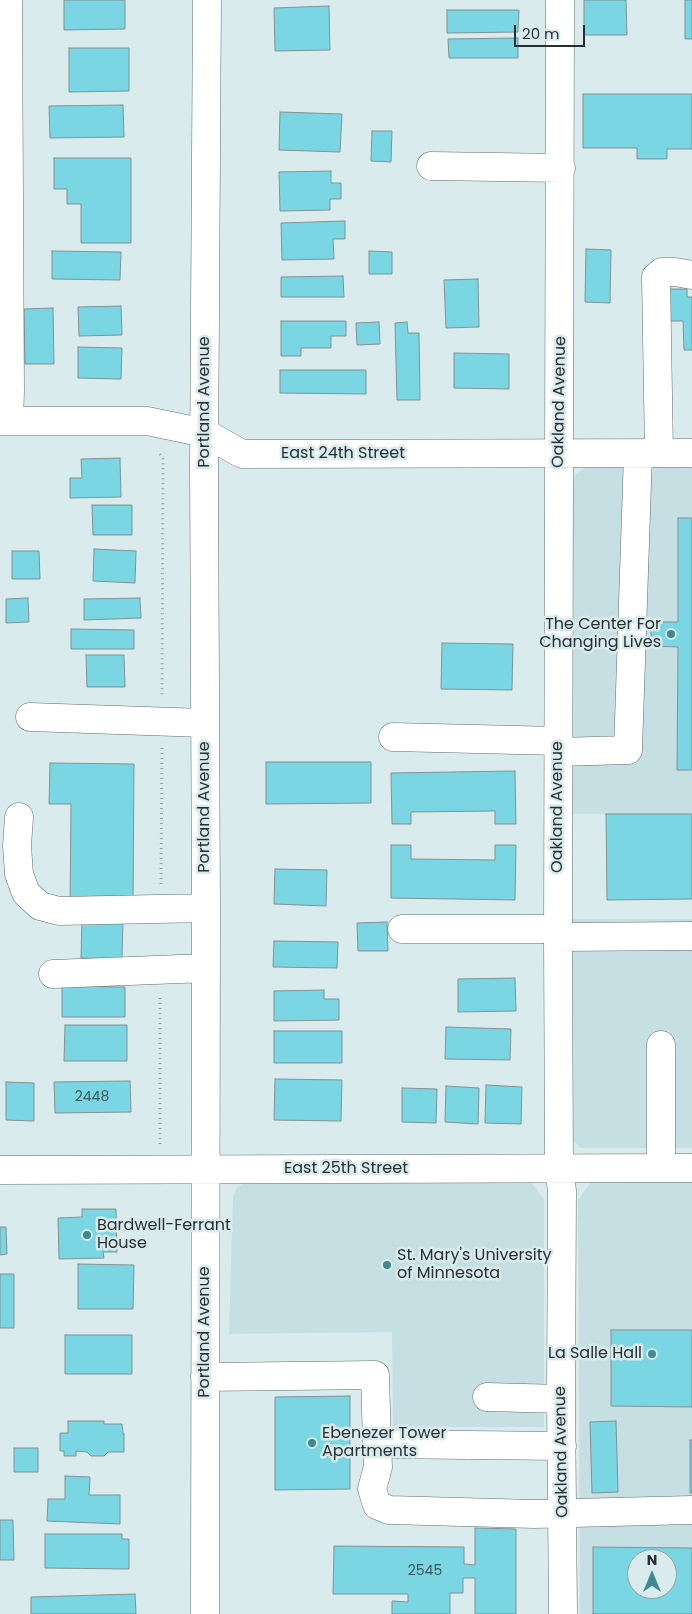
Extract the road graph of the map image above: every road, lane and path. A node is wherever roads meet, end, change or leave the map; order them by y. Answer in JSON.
{"nodes":[{"id":1,"x":8,"y":0,"type":"edge"},
{"id":2,"x":207,"y":0,"type":"edge"},
{"id":3,"x":560,"y":0,"type":"edge"},
{"id":4,"x":431,"y":166,"type":"dead end"},
{"id":5,"x":561,"y":168,"type":"junction"},
{"id":6,"x":692,"y":275,"type":"edge"},
{"id":7,"x":5,"y":421,"type":"edge"},
{"id":8,"x":205,"y":433,"type":"junction"},
{"id":9,"x":648,"y":453,"type":"junction"},
{"id":10,"x":692,"y":453,"type":"edge"},
{"id":11,"x":160,"y":454,"type":"dead end"},
{"id":12,"x":559,"y":454,"type":"junction"},
{"id":13,"x":30,"y":717,"type":"dead end"},
{"id":14,"x":162,"y":721,"type":"junction"},
{"id":15,"x":204,"y":723,"type":"junction"},
{"id":16,"x":392,"y":737,"type":"dead end"},
{"id":17,"x":558,"y":746,"type":"junction"},
{"id":18,"x":19,"y":817,"type":"dead end"},
{"id":19,"x":206,"y":908,"type":"junction"},
{"id":20,"x":161,"y":909,"type":"junction"},
{"id":21,"x":402,"y":929,"type":"dead end"},
{"id":22,"x":558,"y":933,"type":"junction"},
{"id":23,"x":692,"y":936,"type":"edge"},
{"id":24,"x":206,"y":968,"type":"junction"},
{"id":25,"x":160,"y":970,"type":"junction"},
{"id":26,"x":53,"y":974,"type":"dead end"},
{"id":27,"x":661,"y":1045,"type":"dead end"},
{"id":28,"x":160,"y":1149,"type":"dead end"},
{"id":29,"x":559,"y":1168,"type":"junction"},
{"id":30,"x":661,"y":1168,"type":"junction"},
{"id":31,"x":692,"y":1168,"type":"edge"},
{"id":32,"x":0,"y":1170,"type":"edge"},
{"id":33,"x":205,"y":1170,"type":"junction"},
{"id":34,"x":205,"y":1377,"type":"junction"},
{"id":35,"x":487,"y":1397,"type":"dead end"},
{"id":36,"x":561,"y":1399,"type":"junction"},
{"id":37,"x":377,"y":1444,"type":"junction"},
{"id":38,"x":562,"y":1446,"type":"junction"},
{"id":39,"x":692,"y":1510,"type":"edge"},
{"id":40,"x":562,"y":1513,"type":"junction"},
{"id":41,"x":204,"y":1614,"type":"edge"},
{"id":42,"x":563,"y":1614,"type":"edge"}],
"edges":[{"from":1,"to":7,"type":"street"},
{"from":2,"to":8,"type":"street","name":"Portland Avenue"},
{"from":3,"to":5,"type":"street","name":"Oakland Avenue"},
{"from":4,"to":5,"type":"street"},
{"from":5,"to":12,"type":"street","name":"Oakland Avenue"},
{"from":6,"to":9,"type":"street"},
{"from":7,"to":8,"type":"street","name":"East 24th Street"},
{"from":8,"to":12,"type":"street","name":"East 24th Street"},
{"from":8,"to":15,"type":"street","name":"Portland Avenue"},
{"from":9,"to":10,"type":"street","name":"East 24th Street"},
{"from":9,"to":12,"type":"street","name":"East 24th Street"},
{"from":9,"to":17,"type":"street"},
{"from":11,"to":14,"type":"path"},
{"from":12,"to":17,"type":"street","name":"Oakland Avenue"},
{"from":13,"to":14,"type":"street"},
{"from":14,"to":15,"type":"street"},
{"from":14,"to":20,"type":"path"},
{"from":15,"to":19,"type":"street","name":"Portland Avenue"},
{"from":16,"to":17,"type":"street"},
{"from":17,"to":22,"type":"street","name":"Oakland Avenue"},
{"from":18,"to":20,"type":"street"},
{"from":19,"to":20,"type":"street"},
{"from":19,"to":24,"type":"street","name":"Portland Avenue"},
{"from":21,"to":22,"type":"street"},
{"from":22,"to":23,"type":"street"},
{"from":22,"to":29,"type":"street","name":"Oakland Avenue"},
{"from":24,"to":25,"type":"street"},
{"from":24,"to":33,"type":"street","name":"Portland Avenue"},
{"from":25,"to":26,"type":"street"},
{"from":25,"to":28,"type":"path"},
{"from":27,"to":30,"type":"street"},
{"from":29,"to":30,"type":"street","name":"East 25th Street"},
{"from":29,"to":33,"type":"street","name":"East 25th Street"},
{"from":29,"to":36,"type":"street","name":"Oakland Avenue"},
{"from":30,"to":31,"type":"street","name":"East 25th Street"},
{"from":32,"to":33,"type":"street","name":"East 25th Street"},
{"from":33,"to":34,"type":"street","name":"Portland Avenue"},
{"from":34,"to":37,"type":"street"},
{"from":34,"to":41,"type":"street","name":"Portland Avenue"},
{"from":35,"to":36,"type":"street"},
{"from":36,"to":38,"type":"street","name":"Oakland Avenue"},
{"from":37,"to":38,"type":"street"},
{"from":37,"to":40,"type":"street"},
{"from":38,"to":40,"type":"street","name":"Oakland Avenue"},
{"from":39,"to":40,"type":"street"},
{"from":40,"to":42,"type":"street","name":"Oakland Avenue"}]}
